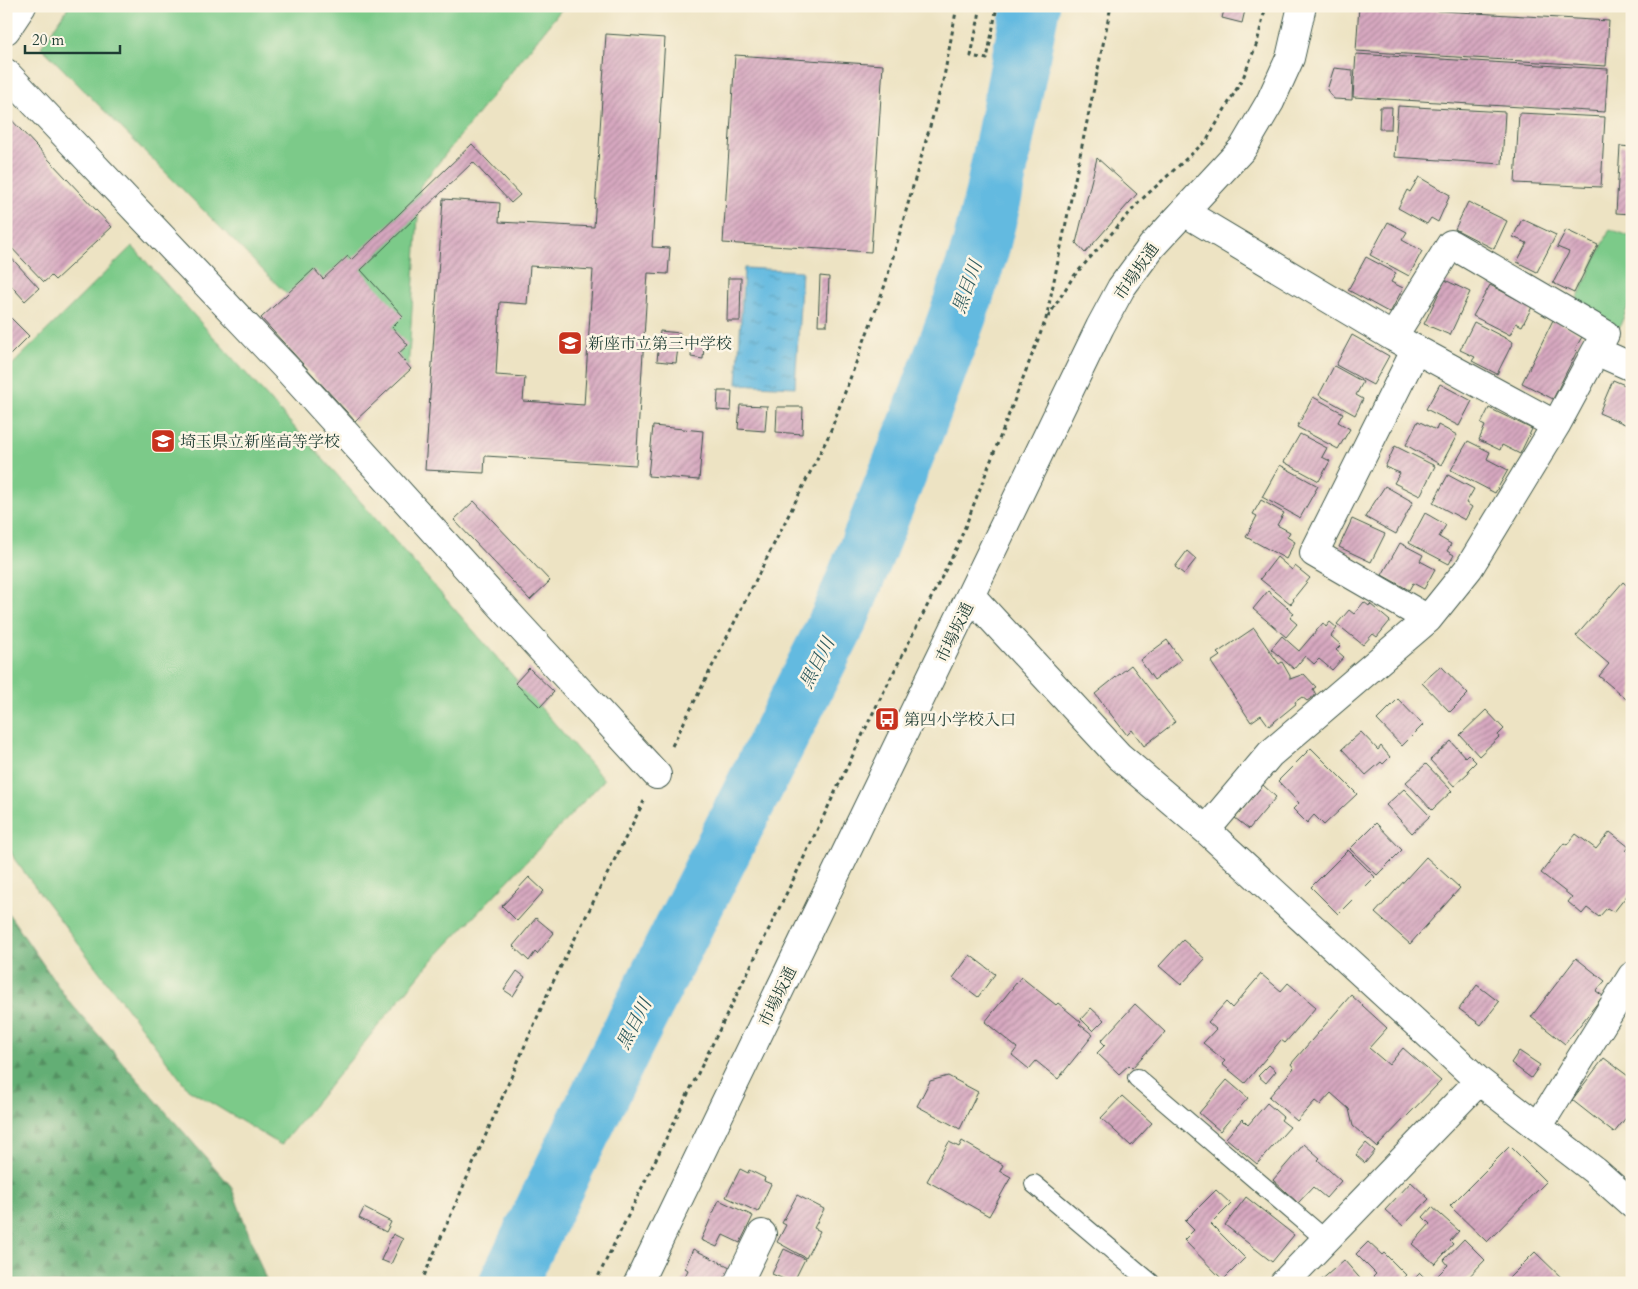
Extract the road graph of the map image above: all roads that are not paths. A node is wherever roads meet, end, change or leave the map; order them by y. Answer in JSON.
{"nodes":[{"id":1,"x":22,"y":6,"type":"edge"},
{"id":2,"x":1302,"y":6,"type":"edge"},
{"id":3,"x":6,"y":30,"type":"edge"},
{"id":4,"x":6,"y":73,"type":"edge"},
{"id":5,"x":1184,"y":212,"type":"junction"},
{"id":6,"x":1405,"y":343,"type":"junction"},
{"id":7,"x":1596,"y":351,"type":"junction"},
{"id":8,"x":1632,"y":367,"type":"edge"},
{"id":9,"x":1556,"y":424,"type":"junction"},
{"id":10,"x":971,"y":596,"type":"junction"},
{"id":11,"x":1428,"y":620,"type":"junction"},
{"id":12,"x":657,"y":775,"type":"road end"},
{"id":13,"x":1206,"y":830,"type":"junction"},
{"id":14,"x":1632,"y":976,"type":"edge"},
{"id":15,"x":1136,"y":1078,"type":"dead end"},
{"id":16,"x":1478,"y":1081,"type":"junction"},
{"id":17,"x":1538,"y":1127,"type":"junction"},
{"id":18,"x":1034,"y":1184,"type":"dead end"},
{"id":19,"x":1632,"y":1204,"type":"edge"},
{"id":20,"x":762,"y":1234,"type":"dead end"},
{"id":21,"x":1325,"y":1240,"type":"junction"},
{"id":22,"x":638,"y":1283,"type":"edge"},
{"id":23,"x":738,"y":1283,"type":"edge"},
{"id":24,"x":1151,"y":1283,"type":"edge"},
{"id":25,"x":1284,"y":1283,"type":"edge"}],
"edges":[{"from":1,"to":3,"type":"street"},
{"from":2,"to":5,"type":"street","name":"市場坂通"},
{"from":4,"to":12,"type":"street"},
{"from":5,"to":6,"type":"street"},
{"from":5,"to":10,"type":"street","name":"市場坂通"},
{"from":6,"to":7,"type":"street"},
{"from":6,"to":9,"type":"street"},
{"from":6,"to":11,"type":"street"},
{"from":7,"to":8,"type":"street"},
{"from":7,"to":9,"type":"street"},
{"from":9,"to":11,"type":"street"},
{"from":10,"to":13,"type":"street"},
{"from":10,"to":22,"type":"street","name":"市場坂通"},
{"from":11,"to":13,"type":"street"},
{"from":13,"to":16,"type":"street"},
{"from":14,"to":17,"type":"street"},
{"from":15,"to":21,"type":"lane"},
{"from":16,"to":17,"type":"street"},
{"from":16,"to":21,"type":"street"},
{"from":17,"to":19,"type":"street"},
{"from":18,"to":24,"type":"lane"},
{"from":20,"to":23,"type":"street"},
{"from":21,"to":25,"type":"street"}]}
